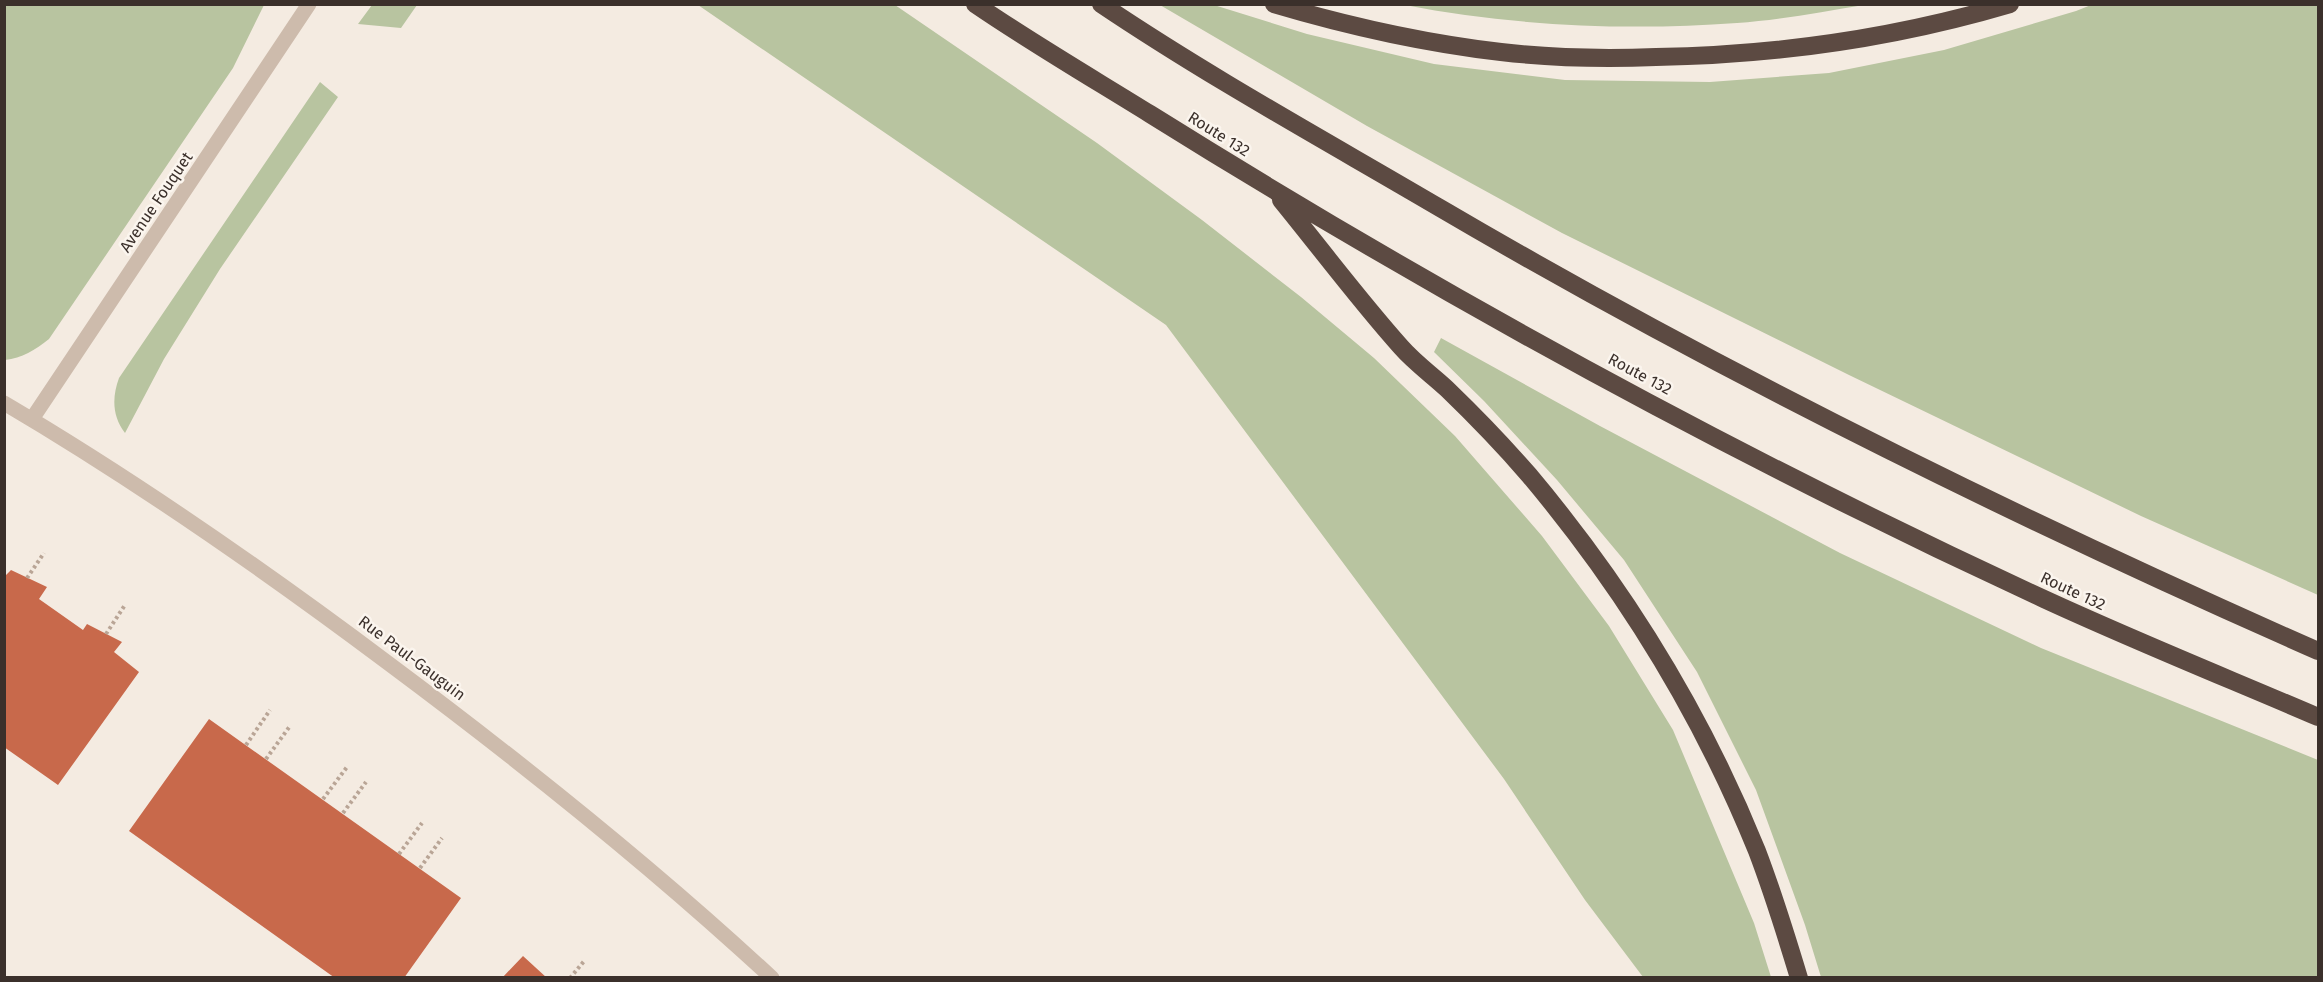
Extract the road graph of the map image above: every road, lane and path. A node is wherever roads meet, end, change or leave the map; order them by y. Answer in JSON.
{"nodes":[{"id":1,"x":309,"y":4,"type":"edge"},
{"id":2,"x":975,"y":4,"type":"edge"},
{"id":3,"x":1101,"y":4,"type":"edge"},
{"id":4,"x":1274,"y":4,"type":"edge"},
{"id":5,"x":2010,"y":4,"type":"edge"},
{"id":6,"x":1272,"y":190,"type":"junction"},
{"id":7,"x":4,"y":403,"type":"edge"},
{"id":8,"x":32,"y":419,"type":"junction"},
{"id":9,"x":44,"y":554,"type":"dead end"},
{"id":10,"x":27,"y":578,"type":"dead end"},
{"id":11,"x":125,"y":605,"type":"dead end"},
{"id":12,"x":106,"y":634,"type":"dead end"},
{"id":13,"x":2319,"y":651,"type":"edge"},
{"id":14,"x":270,"y":710,"type":"dead end"},
{"id":15,"x":2319,"y":717,"type":"edge"},
{"id":16,"x":290,"y":726,"type":"dead end"},
{"id":17,"x":246,"y":745,"type":"dead end"},
{"id":18,"x":266,"y":759,"type":"dead end"},
{"id":19,"x":347,"y":767,"type":"dead end"},
{"id":20,"x":366,"y":782,"type":"dead end"},
{"id":21,"x":323,"y":800,"type":"dead end"},
{"id":22,"x":343,"y":813,"type":"dead end"},
{"id":23,"x":422,"y":824,"type":"dead end"},
{"id":24,"x":442,"y":838,"type":"dead end"},
{"id":25,"x":399,"y":854,"type":"dead end"},
{"id":26,"x":420,"y":868,"type":"dead end"},
{"id":27,"x":585,"y":960,"type":"dead end"},
{"id":28,"x":570,"y":978,"type":"edge"},
{"id":29,"x":772,"y":978,"type":"edge"},
{"id":30,"x":1799,"y":978,"type":"edge"}],
"edges":[{"from":1,"to":8,"type":"street","name":"Avenue Fouquet"},
{"from":2,"to":6,"type":"highway","name":"Route 132"},
{"from":3,"to":13,"type":"highway"},
{"from":4,"to":5,"type":"highway"},
{"from":6,"to":15,"type":"highway","name":"Route 132"},
{"from":6,"to":30,"type":"highway"},
{"from":7,"to":8,"type":"street","name":"Rue Paul-Gauguin"},
{"from":8,"to":29,"type":"street","name":"Rue Paul-Gauguin"},
{"from":9,"to":10,"type":"path"},
{"from":11,"to":12,"type":"path"},
{"from":14,"to":17,"type":"path"},
{"from":16,"to":18,"type":"path"},
{"from":19,"to":21,"type":"path"},
{"from":20,"to":22,"type":"path"},
{"from":23,"to":25,"type":"path"},
{"from":24,"to":26,"type":"path"},
{"from":27,"to":28,"type":"path"}]}
